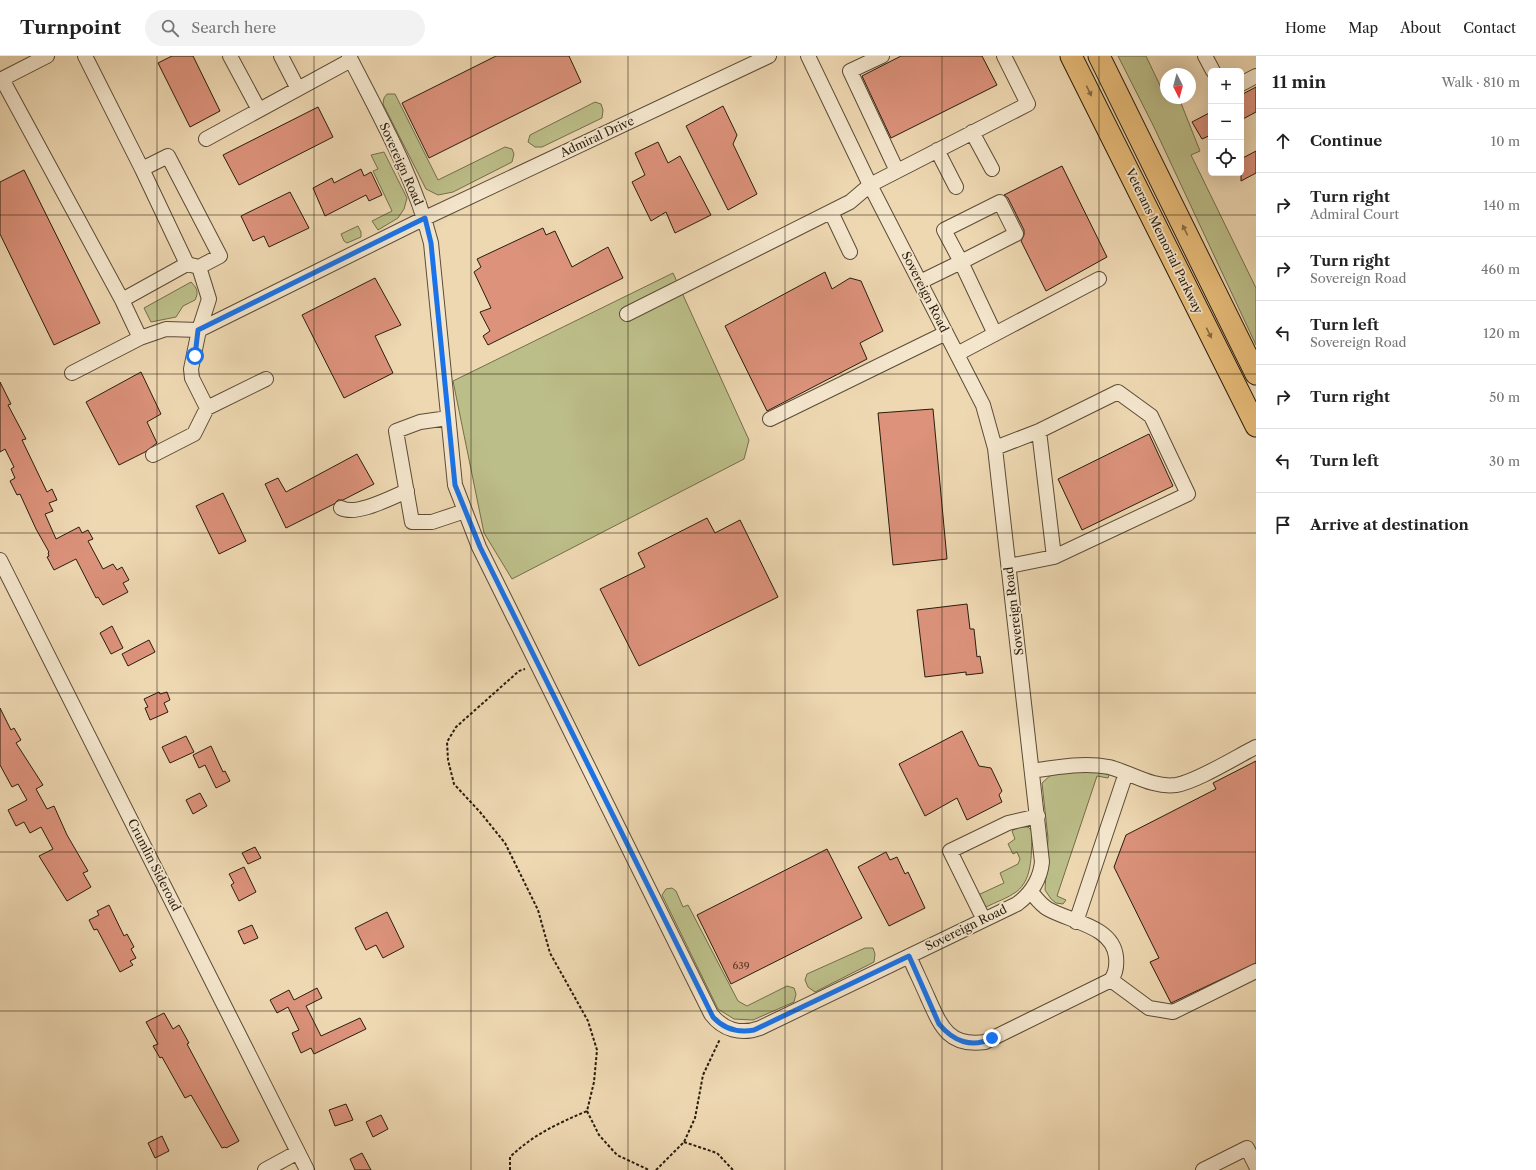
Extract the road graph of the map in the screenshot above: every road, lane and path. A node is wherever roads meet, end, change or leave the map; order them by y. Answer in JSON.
{"nodes":[{"id":1,"x":47,"y":56,"type":"edge"},
{"id":2,"x":84,"y":56,"type":"edge"},
{"id":3,"x":231,"y":56,"type":"edge"},
{"id":4,"x":281,"y":56,"type":"edge"},
{"id":5,"x":808,"y":56,"type":"edge"},
{"id":6,"x":882,"y":56,"type":"edge"},
{"id":7,"x":1004,"y":56,"type":"edge"},
{"id":8,"x":1072,"y":56,"type":"edge"},
{"id":9,"x":1099,"y":56,"type":"edge"},
{"id":10,"x":1205,"y":56,"type":"edge"},
{"id":11,"x":763,"y":57,"type":"edge"},
{"id":12,"x":350,"y":58,"type":"edge"},
{"id":13,"x":28,"y":61,"type":"edge"},
{"id":14,"x":1211,"y":68,"type":"edge"},
{"id":15,"x":1256,"y":76,"type":"edge"},
{"id":16,"x":1244,"y":82,"type":"edge"},
{"id":17,"x":298,"y":88,"type":"junction"},
{"id":18,"x":259,"y":110,"type":"junction"},
{"id":19,"x":972,"y":132,"type":"junction"},
{"id":20,"x":206,"y":139,"type":"dead end"},
{"id":21,"x":937,"y":150,"type":"junction"},
{"id":22,"x":142,"y":169,"type":"junction"},
{"id":23,"x":992,"y":169,"type":"dead end"},
{"id":24,"x":897,"y":171,"type":"junction"},
{"id":25,"x":870,"y":185,"type":"junction"},
{"id":26,"x":956,"y":186,"type":"dead end"},
{"id":27,"x":831,"y":212,"type":"junction"},
{"id":28,"x":425,"y":218,"type":"junction"},
{"id":29,"x":850,"y":252,"type":"dead end"},
{"id":30,"x":960,"y":262,"type":"junction"},
{"id":31,"x":193,"y":266,"type":"junction"},
{"id":32,"x":1099,"y":279,"type":"dead end"},
{"id":33,"x":920,"y":282,"type":"junction"},
{"id":34,"x":122,"y":300,"type":"junction"},
{"id":35,"x":627,"y":314,"type":"dead end"},
{"id":36,"x":198,"y":330,"type":"junction"},
{"id":37,"x":946,"y":333,"type":"junction"},
{"id":38,"x":995,"y":334,"type":"junction"},
{"id":39,"x":140,"y":338,"type":"junction"},
{"id":40,"x":957,"y":354,"type":"junction"},
{"id":41,"x":72,"y":373,"type":"dead end"},
{"id":42,"x":1256,"y":374,"type":"edge"},
{"id":43,"x":266,"y":379,"type":"dead end"},
{"id":44,"x":207,"y":408,"type":"junction"},
{"id":45,"x":448,"y":418,"type":"junction"},
{"id":46,"x":770,"y":419,"type":"dead end"},
{"id":47,"x":1256,"y":426,"type":"edge"},
{"id":48,"x":1039,"y":431,"type":"junction"},
{"id":49,"x":995,"y":448,"type":"junction"},
{"id":50,"x":153,"y":455,"type":"dead end"},
{"id":51,"x":407,"y":492,"type":"junction"},
{"id":52,"x":341,"y":508,"type":"dead end"},
{"id":53,"x":465,"y":511,"type":"junction"},
{"id":54,"x":1054,"y":557,"type":"junction"},
{"id":55,"x":0,"y":560,"type":"edge"},
{"id":56,"x":1009,"y":566,"type":"junction"},
{"id":57,"x":537,"y":663,"type":"junction"},
{"id":58,"x":1256,"y":747,"type":"edge"},
{"id":59,"x":1032,"y":771,"type":"junction"},
{"id":60,"x":1126,"y":773,"type":"junction"},
{"id":61,"x":1038,"y":816,"type":"junction"},
{"id":62,"x":1031,"y":892,"type":"junction"},
{"id":63,"x":984,"y":920,"type":"junction"},
{"id":64,"x":1076,"y":922,"type":"junction"},
{"id":65,"x":909,"y":956,"type":"junction"},
{"id":66,"x":1256,"y":971,"type":"edge"},
{"id":67,"x":1110,"y":980,"type":"junction"},
{"id":68,"x":725,"y":1027,"type":"junction"},
{"id":69,"x":587,"y":1111,"type":"junction"},
{"id":70,"x":684,"y":1142,"type":"junction"},
{"id":71,"x":298,"y":1152,"type":"junction"},
{"id":72,"x":1256,"y":1166,"type":"edge"},
{"id":73,"x":265,"y":1170,"type":"edge"},
{"id":74,"x":307,"y":1170,"type":"edge"},
{"id":75,"x":510,"y":1170,"type":"edge"},
{"id":76,"x":649,"y":1170,"type":"edge"},
{"id":77,"x":656,"y":1170,"type":"edge"},
{"id":78,"x":733,"y":1170,"type":"edge"},
{"id":79,"x":1203,"y":1170,"type":"edge"}],
"edges":[{"from":1,"to":13,"type":"street"},
{"from":2,"to":22,"type":"street"},
{"from":3,"to":18,"type":"street"},
{"from":4,"to":17,"type":"street"},
{"from":5,"to":25,"type":"street","name":"Sovereign Road"},
{"from":6,"to":24,"type":"street"},
{"from":7,"to":19,"type":"street"},
{"from":8,"to":47,"type":"highway","name":"Veterans Memorial Parkway","one_way":true},
{"from":42,"to":9,"type":"highway","name":"Veterans Memorial Parkway","one_way":true},
{"from":10,"to":14,"type":"street"},
{"from":11,"to":28,"type":"street","name":"Admiral Drive"},
{"from":12,"to":17,"type":"street"},
{"from":12,"to":28,"type":"street","name":"Sovereign Road"},
{"from":13,"to":34,"type":"street"},
{"from":15,"to":16,"type":"street"},
{"from":17,"to":18,"type":"street"},
{"from":18,"to":20,"type":"street"},
{"from":19,"to":21,"type":"street"},
{"from":19,"to":23,"type":"street"},
{"from":21,"to":24,"type":"street"},
{"from":21,"to":26,"type":"street"},
{"from":22,"to":31,"type":"street"},
{"from":22,"to":31,"type":"street"},
{"from":24,"to":25,"type":"street"},
{"from":25,"to":27,"type":"street"},
{"from":25,"to":33,"type":"street","name":"Sovereign Road"},
{"from":27,"to":29,"type":"street"},
{"from":27,"to":35,"type":"street"},
{"from":28,"to":36,"type":"street","name":"Admiral Drive"},
{"from":28,"to":45,"type":"street","name":"Sovereign Road"},
{"from":30,"to":30,"type":"street"},
{"from":30,"to":33,"type":"street"},
{"from":30,"to":38,"type":"street"},
{"from":31,"to":34,"type":"street"},
{"from":31,"to":36,"type":"street"},
{"from":32,"to":38,"type":"street"},
{"from":33,"to":37,"type":"street","name":"Sovereign Road"},
{"from":34,"to":39,"type":"street"},
{"from":36,"to":39,"type":"street"},
{"from":36,"to":44,"type":"street"},
{"from":37,"to":40,"type":"street","name":"Sovereign Road"},
{"from":37,"to":46,"type":"street"},
{"from":38,"to":40,"type":"street"},
{"from":39,"to":41,"type":"street"},
{"from":40,"to":49,"type":"street","name":"Sovereign Road"},
{"from":43,"to":44,"type":"street"},
{"from":44,"to":50,"type":"street"},
{"from":45,"to":51,"type":"street"},
{"from":45,"to":53,"type":"street","name":"Sovereign Road"},
{"from":48,"to":49,"type":"street"},
{"from":48,"to":54,"type":"street"},
{"from":48,"to":54,"type":"street"},
{"from":49,"to":56,"type":"street","name":"Sovereign Road"},
{"from":51,"to":52,"type":"street"},
{"from":51,"to":53,"type":"street"},
{"from":53,"to":57,"type":"street","name":"Sovereign Road"},
{"from":54,"to":56,"type":"street"},
{"from":55,"to":71,"type":"street","name":"Crumlin Sideroad"},
{"from":56,"to":59,"type":"street","name":"Sovereign Road"},
{"from":57,"to":68,"type":"street","name":"Sovereign Road"},
{"from":57,"to":69,"type":"path"},
{"from":58,"to":60,"type":"street"},
{"from":59,"to":60,"type":"street"},
{"from":59,"to":61,"type":"street","name":"Sovereign Road"},
{"from":60,"to":64,"type":"street"},
{"from":61,"to":62,"type":"street","name":"Sovereign Road"},
{"from":61,"to":63,"type":"street"},
{"from":62,"to":63,"type":"street","name":"Sovereign Road"},
{"from":62,"to":64,"type":"street"},
{"from":63,"to":65,"type":"street","name":"Sovereign Road"},
{"from":64,"to":67,"type":"street"},
{"from":65,"to":67,"type":"street"},
{"from":65,"to":68,"type":"street","name":"Sovereign Road"},
{"from":66,"to":67,"type":"street"},
{"from":68,"to":70,"type":"path"},
{"from":69,"to":75,"type":"path"},
{"from":69,"to":76,"type":"path"},
{"from":70,"to":77,"type":"path"},
{"from":70,"to":78,"type":"path"},
{"from":71,"to":73,"type":"street"},
{"from":71,"to":74,"type":"street","name":"Crumlin Sideroad"},
{"from":72,"to":79,"type":"street"}]}
